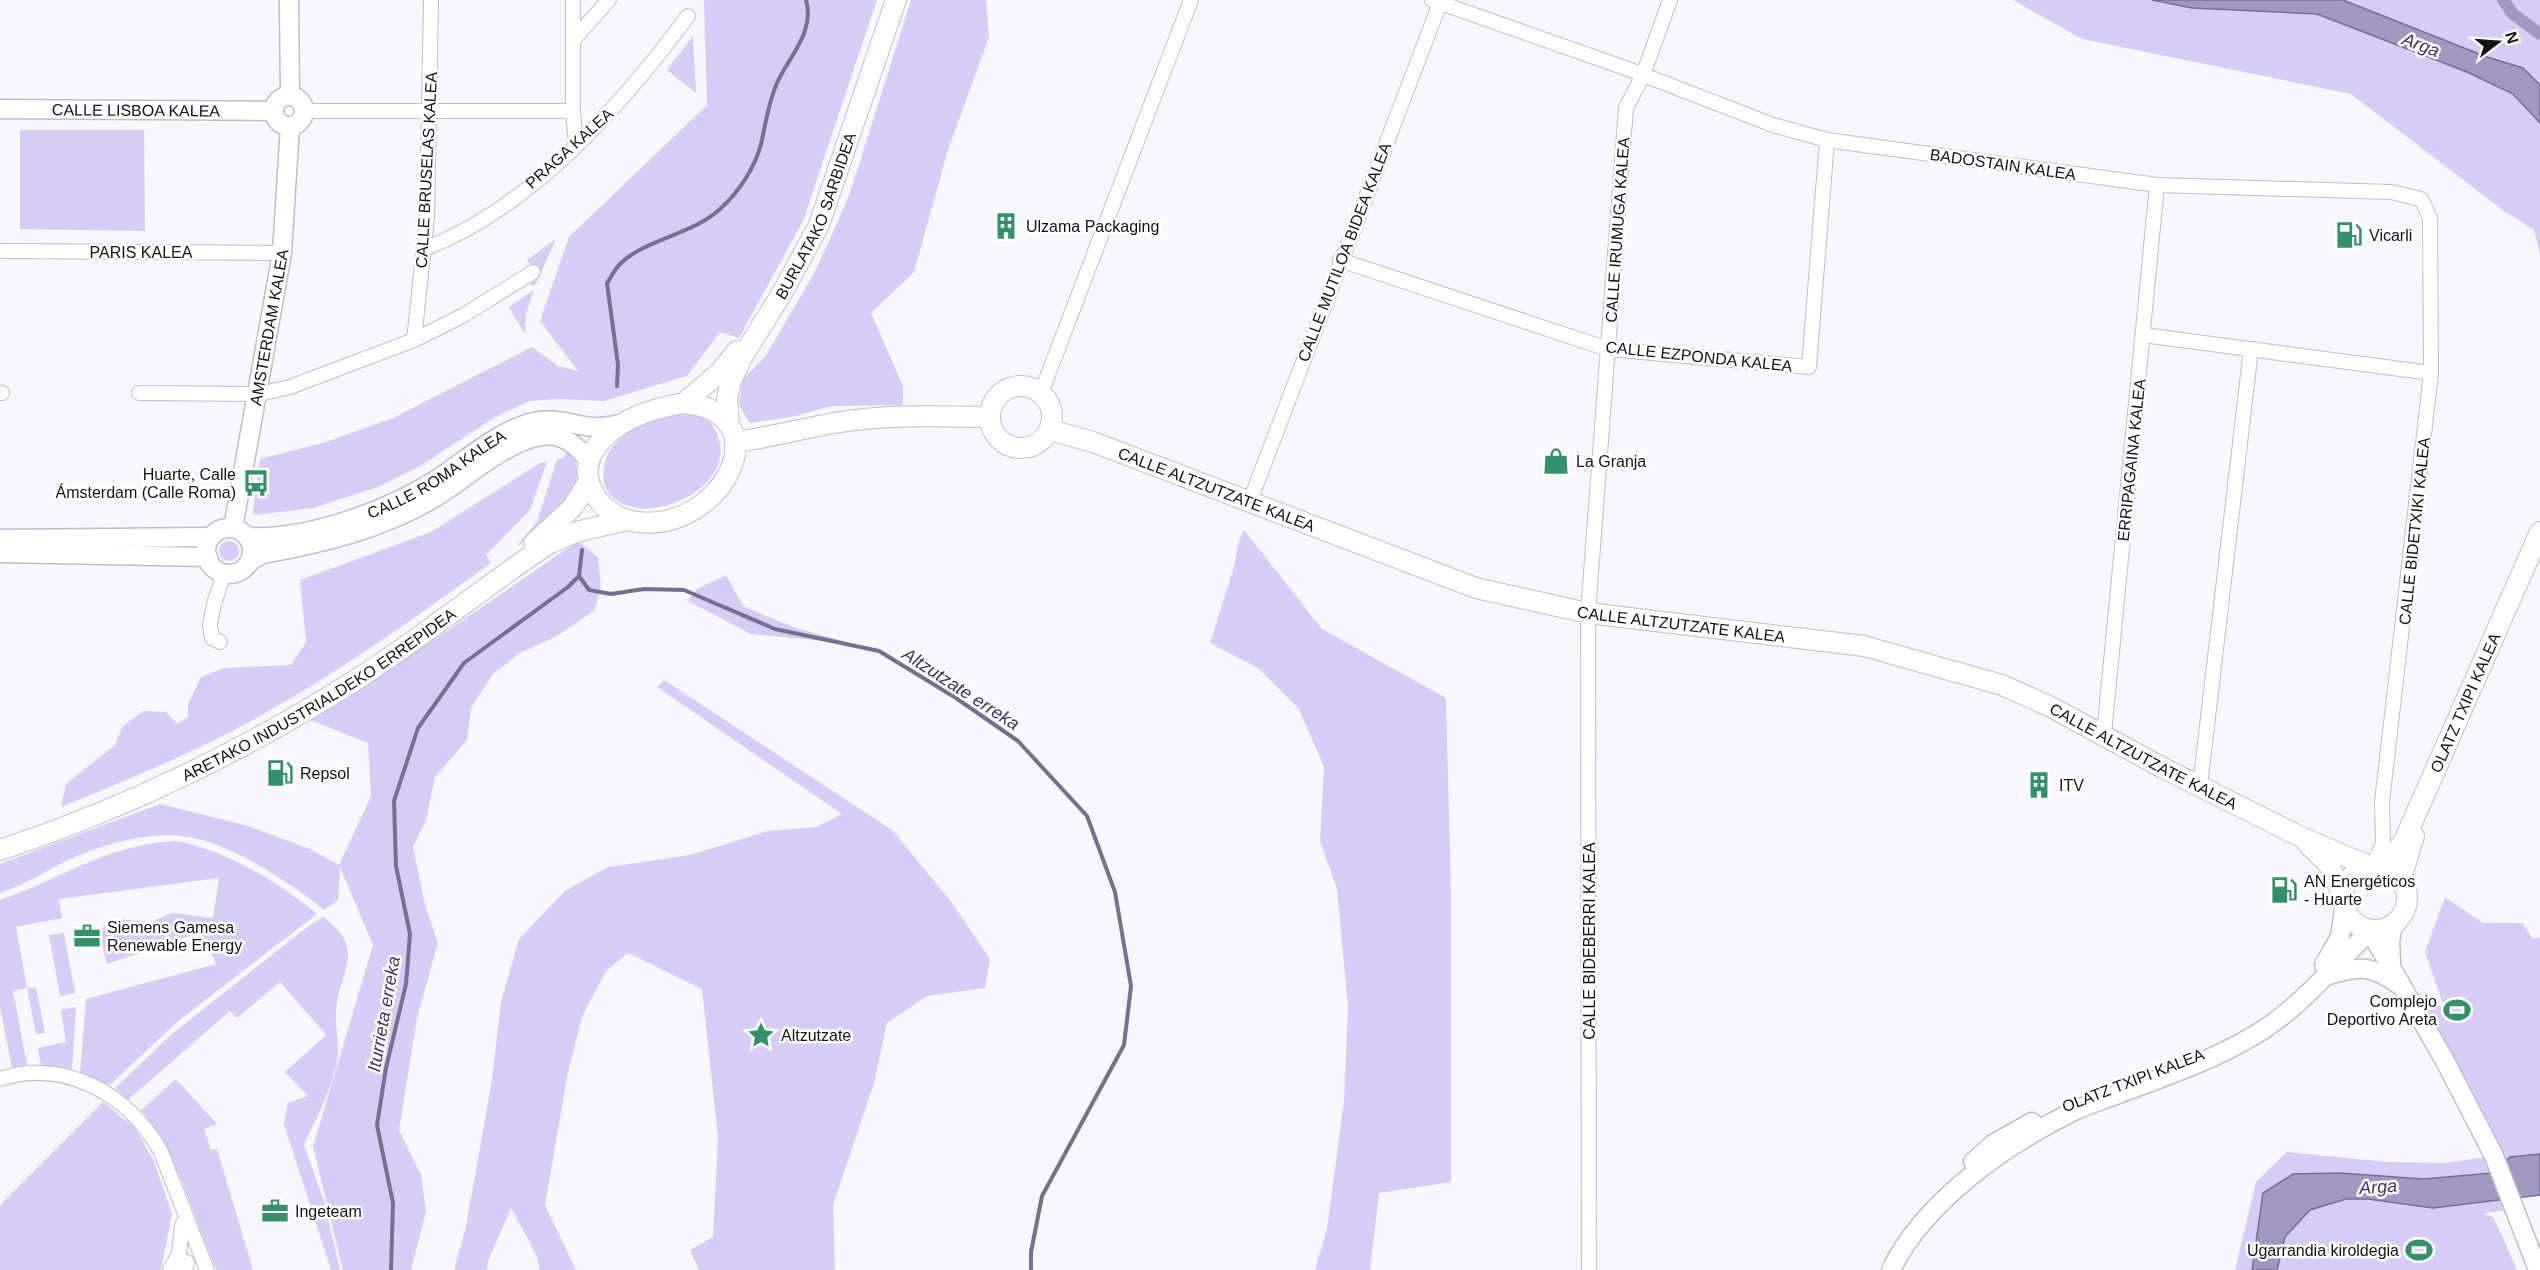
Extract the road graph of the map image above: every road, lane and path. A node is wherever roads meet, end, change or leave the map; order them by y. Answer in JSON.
{"nodes":[{"id":1,"x":290,"y":0,"type":"edge"},
{"id":2,"x":431,"y":0,"type":"edge"},
{"id":3,"x":573,"y":0,"type":"edge"},
{"id":4,"x":609,"y":0,"type":"edge"},
{"id":5,"x":886,"y":0,"type":"edge"},
{"id":6,"x":896,"y":0,"type":"edge"},
{"id":7,"x":1191,"y":0,"type":"edge"},
{"id":8,"x":1670,"y":0,"type":"edge"},
{"id":9,"x":1436,"y":2,"type":"edge"},
{"id":10,"x":688,"y":16,"type":"dead end"},
{"id":11,"x":573,"y":40,"type":"junction"},
{"id":12,"x":1643,"y":75,"type":"junction"},
{"id":13,"x":290,"y":96,"type":"junction"},
{"id":14,"x":0,"y":109,"type":"edge"},
{"id":15,"x":274,"y":111,"type":"junction"},
{"id":16,"x":304,"y":111,"type":"junction"},
{"id":17,"x":430,"y":111,"type":"junction"},
{"id":18,"x":573,"y":111,"type":"junction"},
{"id":19,"x":290,"y":126,"type":"junction"},
{"id":20,"x":1827,"y":140,"type":"junction"},
{"id":21,"x":576,"y":144,"type":"junction"},
{"id":22,"x":2157,"y":185,"type":"junction"},
{"id":23,"x":424,"y":249,"type":"junction"},
{"id":24,"x":0,"y":251,"type":"edge"},
{"id":25,"x":282,"y":253,"type":"junction"},
{"id":26,"x":1340,"y":260,"type":"junction"},
{"id":27,"x":533,"y":272,"type":"dead end"},
{"id":28,"x":2143,"y":335,"type":"junction"},
{"id":29,"x":414,"y":340,"type":"junction"},
{"id":30,"x":1608,"y":349,"type":"junction"},
{"id":31,"x":2251,"y":349,"type":"junction"},
{"id":32,"x":2431,"y":373,"type":"junction"},
{"id":33,"x":140,"y":393,"type":"dead end"},
{"id":34,"x":1041,"y":393,"type":"junction"},
{"id":35,"x":259,"y":394,"type":"junction"},
{"id":36,"x":684,"y":403,"type":"junction"},
{"id":37,"x":990,"y":417,"type":"junction"},
{"id":38,"x":625,"y":423,"type":"junction"},
{"id":39,"x":1050,"y":430,"type":"junction"},
{"id":40,"x":732,"y":433,"type":"junction"},
{"id":41,"x":590,"y":471,"type":"junction"},
{"id":42,"x":1250,"y":501,"type":"junction"},
{"id":43,"x":623,"y":521,"type":"junction"},
{"id":44,"x":241,"y":532,"type":"junction"},
{"id":45,"x":2540,"y":532,"type":"edge"},
{"id":46,"x":211,"y":537,"type":"junction"},
{"id":47,"x":0,"y":538,"type":"edge"},
{"id":48,"x":0,"y":553,"type":"edge"},
{"id":49,"x":2540,"y":556,"type":"edge"},
{"id":50,"x":207,"y":557,"type":"junction"},
{"id":51,"x":250,"y":561,"type":"junction"},
{"id":52,"x":224,"y":573,"type":"junction"},
{"id":53,"x":1588,"y":613,"type":"junction"},
{"id":54,"x":220,"y":642,"type":"dead end"},
{"id":55,"x":2104,"y":734,"type":"junction"},
{"id":56,"x":2200,"y":786,"type":"junction"},
{"id":57,"x":2301,"y":837,"type":"junction"},
{"id":58,"x":0,"y":842,"type":"edge"},
{"id":59,"x":0,"y":850,"type":"edge"},
{"id":60,"x":2375,"y":866,"type":"junction"},
{"id":61,"x":2402,"y":879,"type":"junction"},
{"id":62,"x":2343,"y":903,"type":"junction"},
{"id":63,"x":2393,"y":925,"type":"junction"},
{"id":64,"x":2370,"y":931,"type":"junction"},
{"id":65,"x":2324,"y":977,"type":"junction"},
{"id":66,"x":2396,"y":979,"type":"junction"},
{"id":67,"x":0,"y":1079,"type":"edge"},
{"id":68,"x":186,"y":1218,"type":"junction"},
{"id":69,"x":184,"y":1262,"type":"edge"},
{"id":70,"x":204,"y":1265,"type":"edge"},
{"id":71,"x":170,"y":1270,"type":"edge"},
{"id":72,"x":1589,"y":1270,"type":"edge"},
{"id":73,"x":1881,"y":1270,"type":"edge"},
{"id":74,"x":1891,"y":1270,"type":"edge"},
{"id":75,"x":2538,"y":1270,"type":"edge"}],
"edges":[{"from":1,"to":13,"type":"street"},
{"from":2,"to":17,"type":"street","name":"CALLE BRUSELAS KALEA"},
{"from":3,"to":11,"type":"street"},
{"from":4,"to":11,"type":"street"},
{"from":5,"to":36,"type":"main road","name":"BURLATAKO SARBIDEA"},
{"from":6,"to":40,"type":"main road","name":"BURLATAKO SARBIDEA"},
{"from":7,"to":34,"type":"street"},
{"from":8,"to":12,"type":"street","name":"CALLE IRUMUGA KALEA"},
{"from":9,"to":12,"type":"street","name":"BADOSTAIN KALEA"},
{"from":9,"to":26,"type":"street","name":"CALLE MUTILOA BIDEA KALEA"},
{"from":10,"to":21,"type":"street","name":"PRAGA KALEA"},
{"from":11,"to":18,"type":"street"},
{"from":12,"to":20,"type":"street","name":"BADOSTAIN KALEA"},
{"from":12,"to":30,"type":"street","name":"CALLE IRUMUGA KALEA"},
{"from":13,"to":15,"type":"street"},
{"from":13,"to":16,"type":"street"},
{"from":14,"to":15,"type":"street","name":"CALLE LISBOA KALEA"},
{"from":15,"to":19,"type":"street"},
{"from":16,"to":17,"type":"street"},
{"from":16,"to":19,"type":"street"},
{"from":17,"to":18,"type":"street"},
{"from":17,"to":23,"type":"street","name":"CALLE BRUSELAS KALEA"},
{"from":18,"to":21,"type":"street"},
{"from":19,"to":25,"type":"street","name":"AMSTERDAM KALEA"},
{"from":20,"to":22,"type":"street","name":"BADOSTAIN KALEA"},
{"from":20,"to":30,"type":"street","name":"CALLE EZPONDA KALEA"},
{"from":21,"to":23,"type":"street","name":"PRAGA KALEA"},
{"from":22,"to":28,"type":"street","name":"ERRIPAGAINA KALEA"},
{"from":22,"to":32,"type":"street","name":"BADOSTAIN KALEA"},
{"from":23,"to":29,"type":"street","name":"CALLE BRUSELAS KALEA"},
{"from":24,"to":25,"type":"street","name":"PARIS KALEA"},
{"from":25,"to":35,"type":"street","name":"AMSTERDAM KALEA"},
{"from":26,"to":30,"type":"street","name":"CALLE EZPONDA KALEA"},
{"from":26,"to":42,"type":"street","name":"CALLE MUTILOA BIDEA KALEA"},
{"from":27,"to":29,"type":"street"},
{"from":28,"to":31,"type":"street"},
{"from":28,"to":55,"type":"street","name":"ERRIPAGAINA KALEA"},
{"from":29,"to":35,"type":"street"},
{"from":30,"to":53,"type":"street","name":"CALLE IRUMUGA KALEA"},
{"from":31,"to":32,"type":"street"},
{"from":31,"to":56,"type":"street"},
{"from":32,"to":60,"type":"street","name":"CALLE BIDETXIKI KALEA"},
{"from":33,"to":35,"type":"street"},
{"from":34,"to":37,"type":"main road"},
{"from":34,"to":39,"type":"main road"},
{"from":35,"to":44,"type":"street","name":"AMSTERDAM KALEA"},
{"from":36,"to":38,"type":"main road"},
{"from":36,"to":40,"type":"main road"},
{"from":37,"to":39,"type":"main road"},
{"from":37,"to":40,"type":"main road"},
{"from":38,"to":41,"type":"main road"},
{"from":38,"to":44,"type":"street","name":"CALLE ROMA KALEA"},
{"from":39,"to":42,"type":"main road","name":"CALLE ALTZUTZATE KALEA"},
{"from":40,"to":43,"type":"main road"},
{"from":41,"to":43,"type":"main road"},
{"from":41,"to":51,"type":"street","name":"CALLE ROMA KALEA"},
{"from":41,"to":58,"type":"main road","name":"ARETAKO INDUSTRIALDEKO ERREPIDEA"},
{"from":42,"to":53,"type":"main road","name":"CALLE ALTZUTZATE KALEA"},
{"from":43,"to":59,"type":"main road","name":"ARETAKO INDUSTRIALDEKO ERREPIDEA"},
{"from":44,"to":46,"type":"street"},
{"from":44,"to":51,"type":"street"},
{"from":45,"to":60,"type":"main road","name":"OLATZ TXIPI KALEA"},
{"from":46,"to":47,"type":"street"},
{"from":46,"to":50,"type":"street"},
{"from":48,"to":50,"type":"street"},
{"from":49,"to":61,"type":"main road","name":"OLATZ TXIPI KALEA"},
{"from":50,"to":52,"type":"street"},
{"from":51,"to":52,"type":"street"},
{"from":52,"to":54,"type":"street"},
{"from":53,"to":55,"type":"main road","name":"CALLE ALTZUTZATE KALEA"},
{"from":53,"to":72,"type":"street","name":"CALLE BIDEBERRI KALEA"},
{"from":55,"to":56,"type":"main road","name":"CALLE ALTZUTZATE KALEA"},
{"from":56,"to":57,"type":"main road","name":"CALLE ALTZUTZATE KALEA"},
{"from":57,"to":60,"type":"main road"},
{"from":57,"to":62,"type":"main road"},
{"from":60,"to":61,"type":"main road"},
{"from":60,"to":62,"type":"main road"},
{"from":61,"to":63,"type":"main road"},
{"from":62,"to":64,"type":"main road"},
{"from":62,"to":73,"type":"street","name":"OLATZ TXIPI KALEA"},
{"from":63,"to":64,"type":"main road"},
{"from":63,"to":66,"type":"street"},
{"from":64,"to":65,"type":"street","name":"OLATZ TXIPI KALEA"},
{"from":64,"to":66,"type":"street"},
{"from":65,"to":66,"type":"street"},
{"from":65,"to":74,"type":"street","name":"OLATZ TXIPI KALEA"},
{"from":66,"to":75,"type":"street"},
{"from":67,"to":68,"type":"street"},
{"from":68,"to":69,"type":"street"},
{"from":68,"to":70,"type":"street"},
{"from":69,"to":70,"type":"street"},
{"from":69,"to":71,"type":"street"}]}
